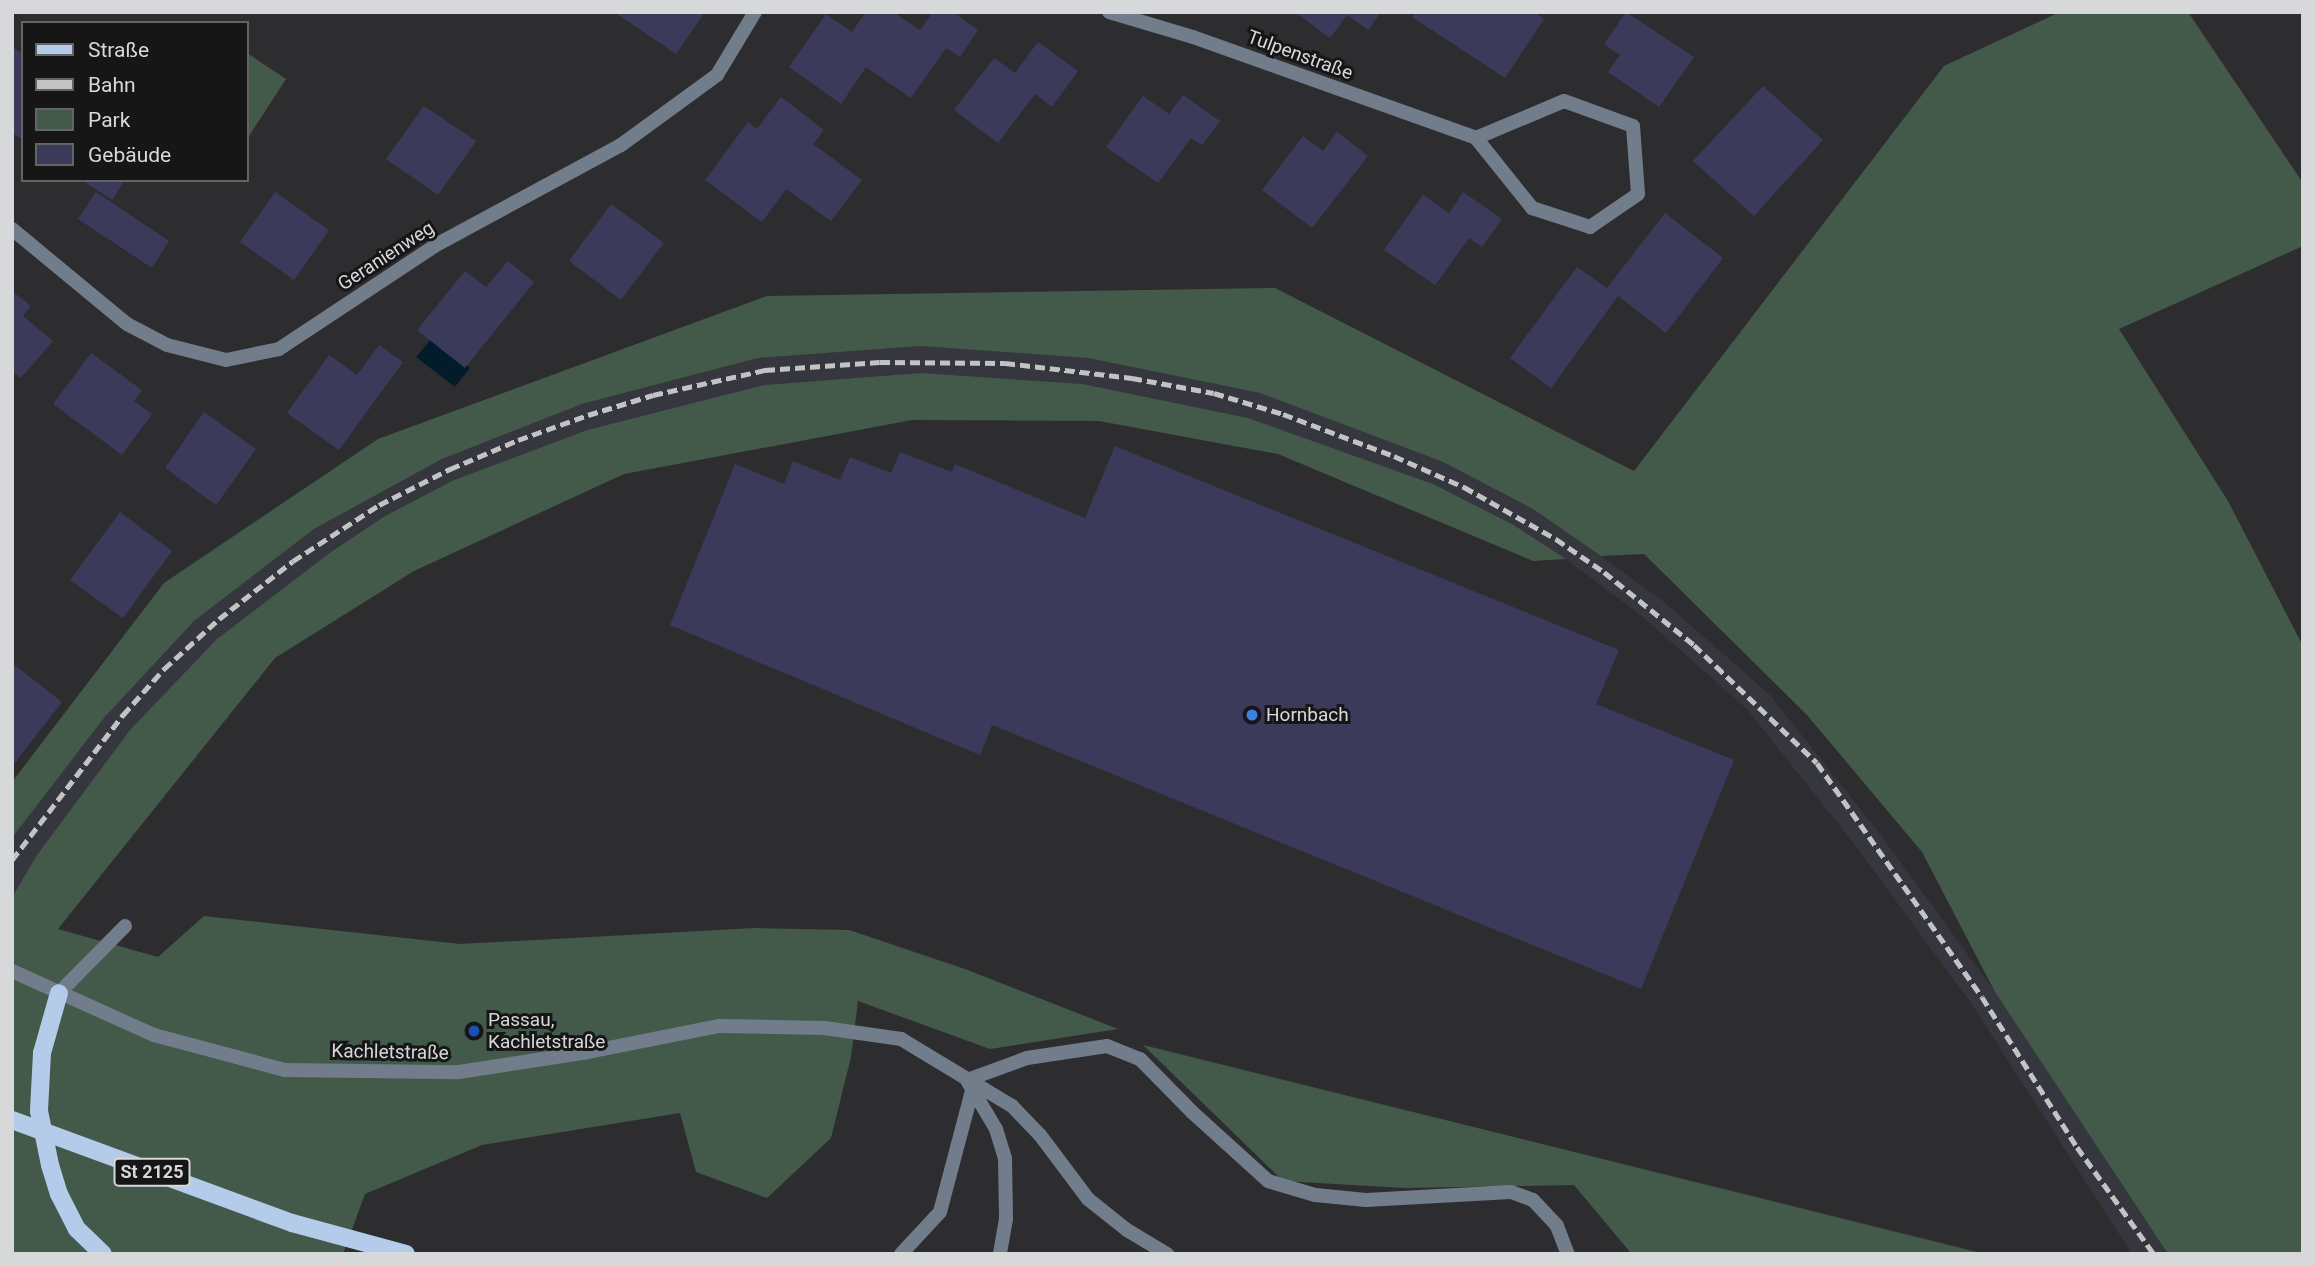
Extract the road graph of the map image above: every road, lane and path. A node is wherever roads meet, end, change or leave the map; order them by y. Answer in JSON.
{"nodes":[{"id":1,"x":755,"y":12,"type":"edge"},
{"id":2,"x":1109,"y":12,"type":"edge"},
{"id":3,"x":1476,"y":138,"type":"junction"},
{"id":4,"x":12,"y":229,"type":"edge"},
{"id":5,"x":125,"y":926,"type":"dead end"},
{"id":6,"x":12,"y":971,"type":"edge"},
{"id":7,"x":59,"y":993,"type":"junction"},
{"id":8,"x":970,"y":1085,"type":"junction"},
{"id":9,"x":12,"y":1121,"type":"edge"},
{"id":10,"x":103,"y":1254,"type":"edge"},
{"id":11,"x":407,"y":1254,"type":"edge"},
{"id":12,"x":901,"y":1254,"type":"edge"},
{"id":13,"x":1000,"y":1254,"type":"edge"},
{"id":14,"x":1167,"y":1254,"type":"edge"},
{"id":15,"x":1568,"y":1254,"type":"edge"}],
"edges":[{"from":1,"to":4,"type":"street","name":"Geranienweg"},
{"from":2,"to":3,"type":"street","name":"Tulpenstraße"},
{"from":3,"to":3,"type":"street"},
{"from":5,"to":7,"type":"street"},
{"from":6,"to":7,"type":"street","name":"Kachletstraße"},
{"from":7,"to":8,"type":"street","name":"Kachletstraße"},
{"from":7,"to":10,"type":"main road","bridge":true},
{"from":8,"to":12,"type":"street"},
{"from":8,"to":13,"type":"street","name":"Kachletstraße"},
{"from":8,"to":14,"type":"street"},
{"from":8,"to":15,"type":"street"},
{"from":9,"to":11,"type":"main road","number":"St 2125"}]}
